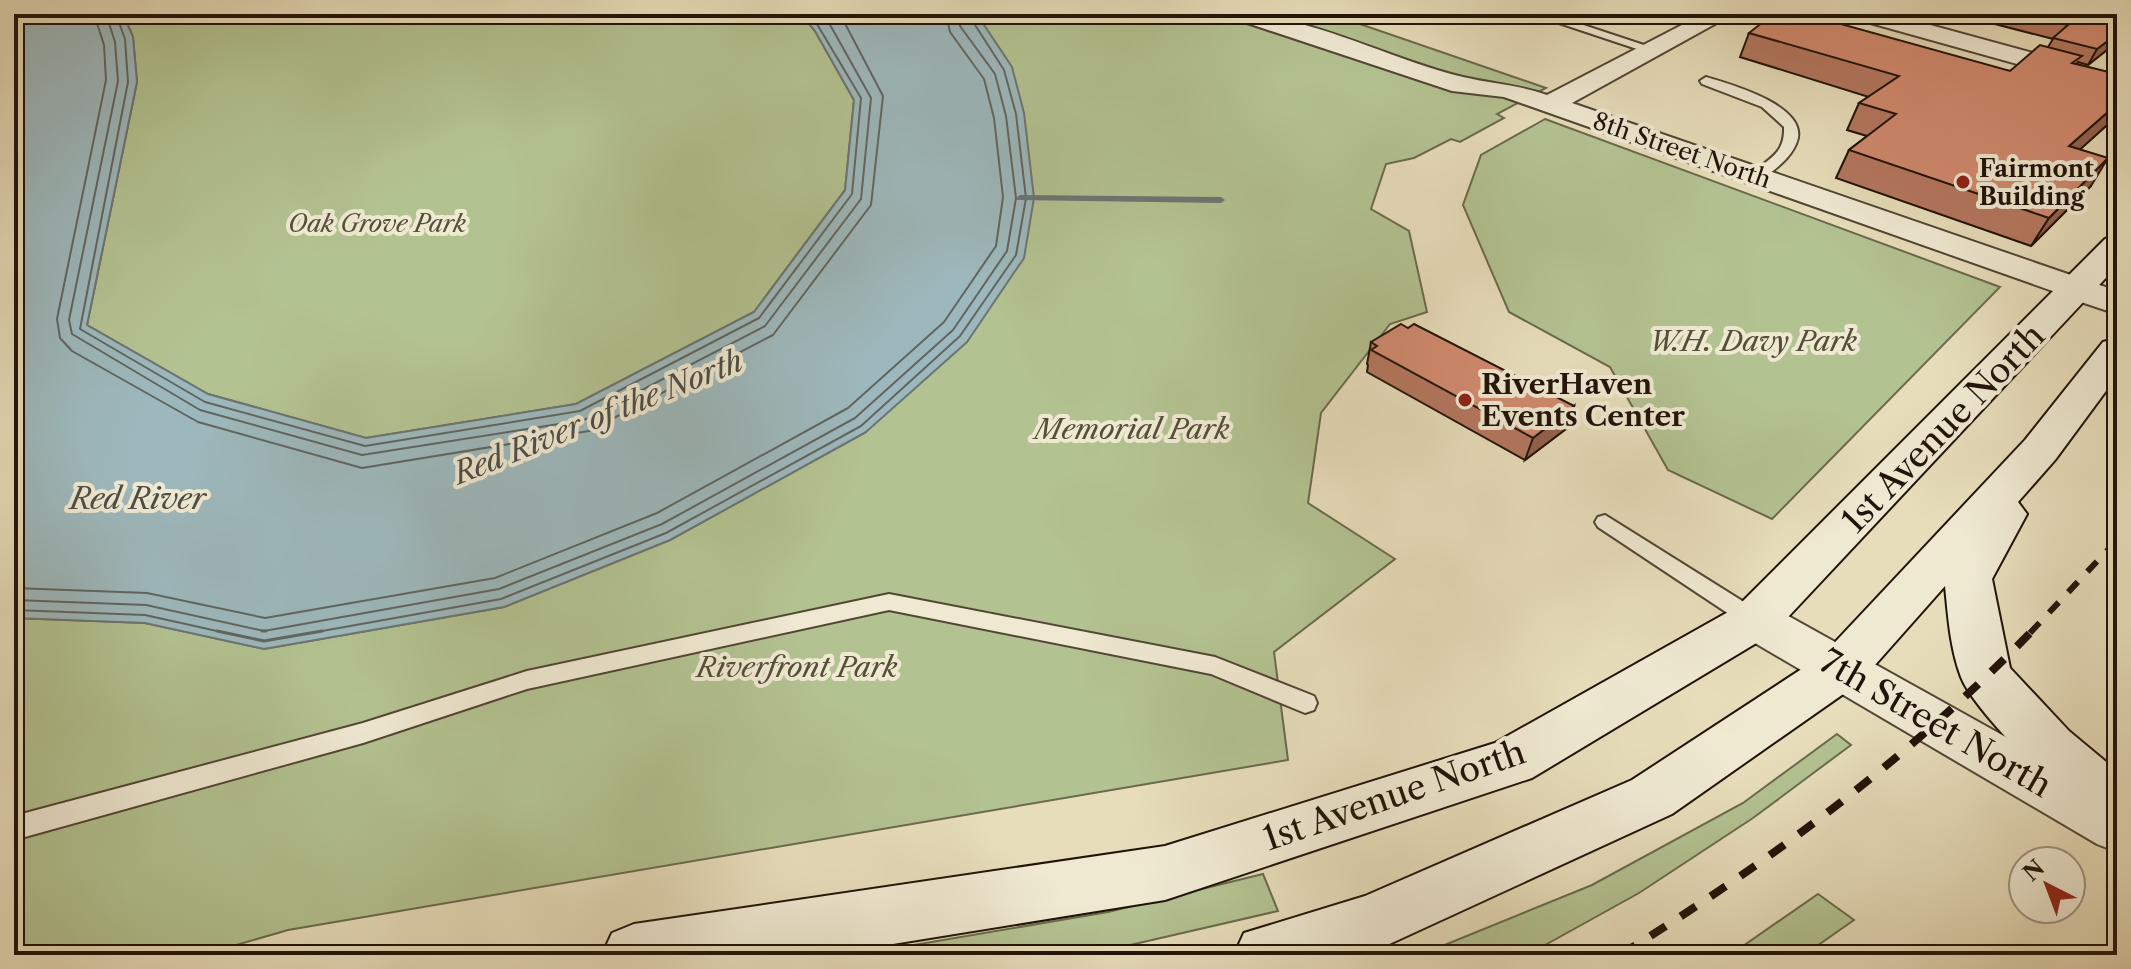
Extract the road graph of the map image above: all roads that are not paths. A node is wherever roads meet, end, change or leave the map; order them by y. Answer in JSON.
{"nodes":[{"id":1,"x":1035,"y":14,"type":"edge"},
{"id":2,"x":1243,"y":14,"type":"edge"},
{"id":3,"x":1538,"y":14,"type":"edge"},
{"id":4,"x":1721,"y":14,"type":"edge"},
{"id":5,"x":1864,"y":14,"type":"edge"},
{"id":6,"x":1011,"y":17,"type":"dead end"},
{"id":7,"x":1653,"y":50,"type":"junction"},
{"id":8,"x":1706,"y":81,"type":"dead end"},
{"id":9,"x":2117,"y":84,"type":"edge"},
{"id":10,"x":1550,"y":104,"type":"junction"},
{"id":11,"x":1757,"y":176,"type":"junction"},
{"id":12,"x":2117,"y":246,"type":"edge"},
{"id":13,"x":2098,"y":296,"type":"edge"},
{"id":14,"x":2117,"y":350,"type":"edge"},
{"id":15,"x":2040,"y":450,"type":"junction"},
{"id":16,"x":1605,"y":522,"type":"dead end"},
{"id":17,"x":1755,"y":620,"type":"junction"},
{"id":18,"x":1841,"y":669,"type":"junction"},
{"id":19,"x":1305,"y":703,"type":"dead end"},
{"id":20,"x":2117,"y":806,"type":"edge"},
{"id":21,"x":2117,"y":827,"type":"edge"},
{"id":22,"x":14,"y":828,"type":"edge"},
{"id":23,"x":634,"y":955,"type":"edge"},
{"id":24,"x":1266,"y":955,"type":"edge"}],
"edges":[{"from":1,"to":6,"type":"street"},
{"from":2,"to":10,"type":"street","name":"8th Street North"},
{"from":3,"to":7,"type":"lane"},
{"from":4,"to":7,"type":"street"},
{"from":5,"to":9,"type":"street"},
{"from":7,"to":10,"type":"street"},
{"from":8,"to":11,"type":"lane"},
{"from":10,"to":11,"type":"street","name":"8th Street North"},
{"from":11,"to":13,"type":"street","name":"8th Street North"},
{"from":12,"to":13,"type":"main road","name":"1st Avenue North"},
{"from":13,"to":17,"type":"main road","name":"1st Avenue North"},
{"from":14,"to":15,"type":"main road"},
{"from":15,"to":18,"type":"main road"},
{"from":15,"to":20,"type":"main road"},
{"from":16,"to":17,"type":"lane"},
{"from":17,"to":18,"type":"street","name":"7th Street North"},
{"from":17,"to":23,"type":"main road","name":"1st Avenue North"},
{"from":18,"to":21,"type":"street","name":"7th Street North"},
{"from":18,"to":24,"type":"main road"},
{"from":19,"to":22,"type":"lane"}]}
